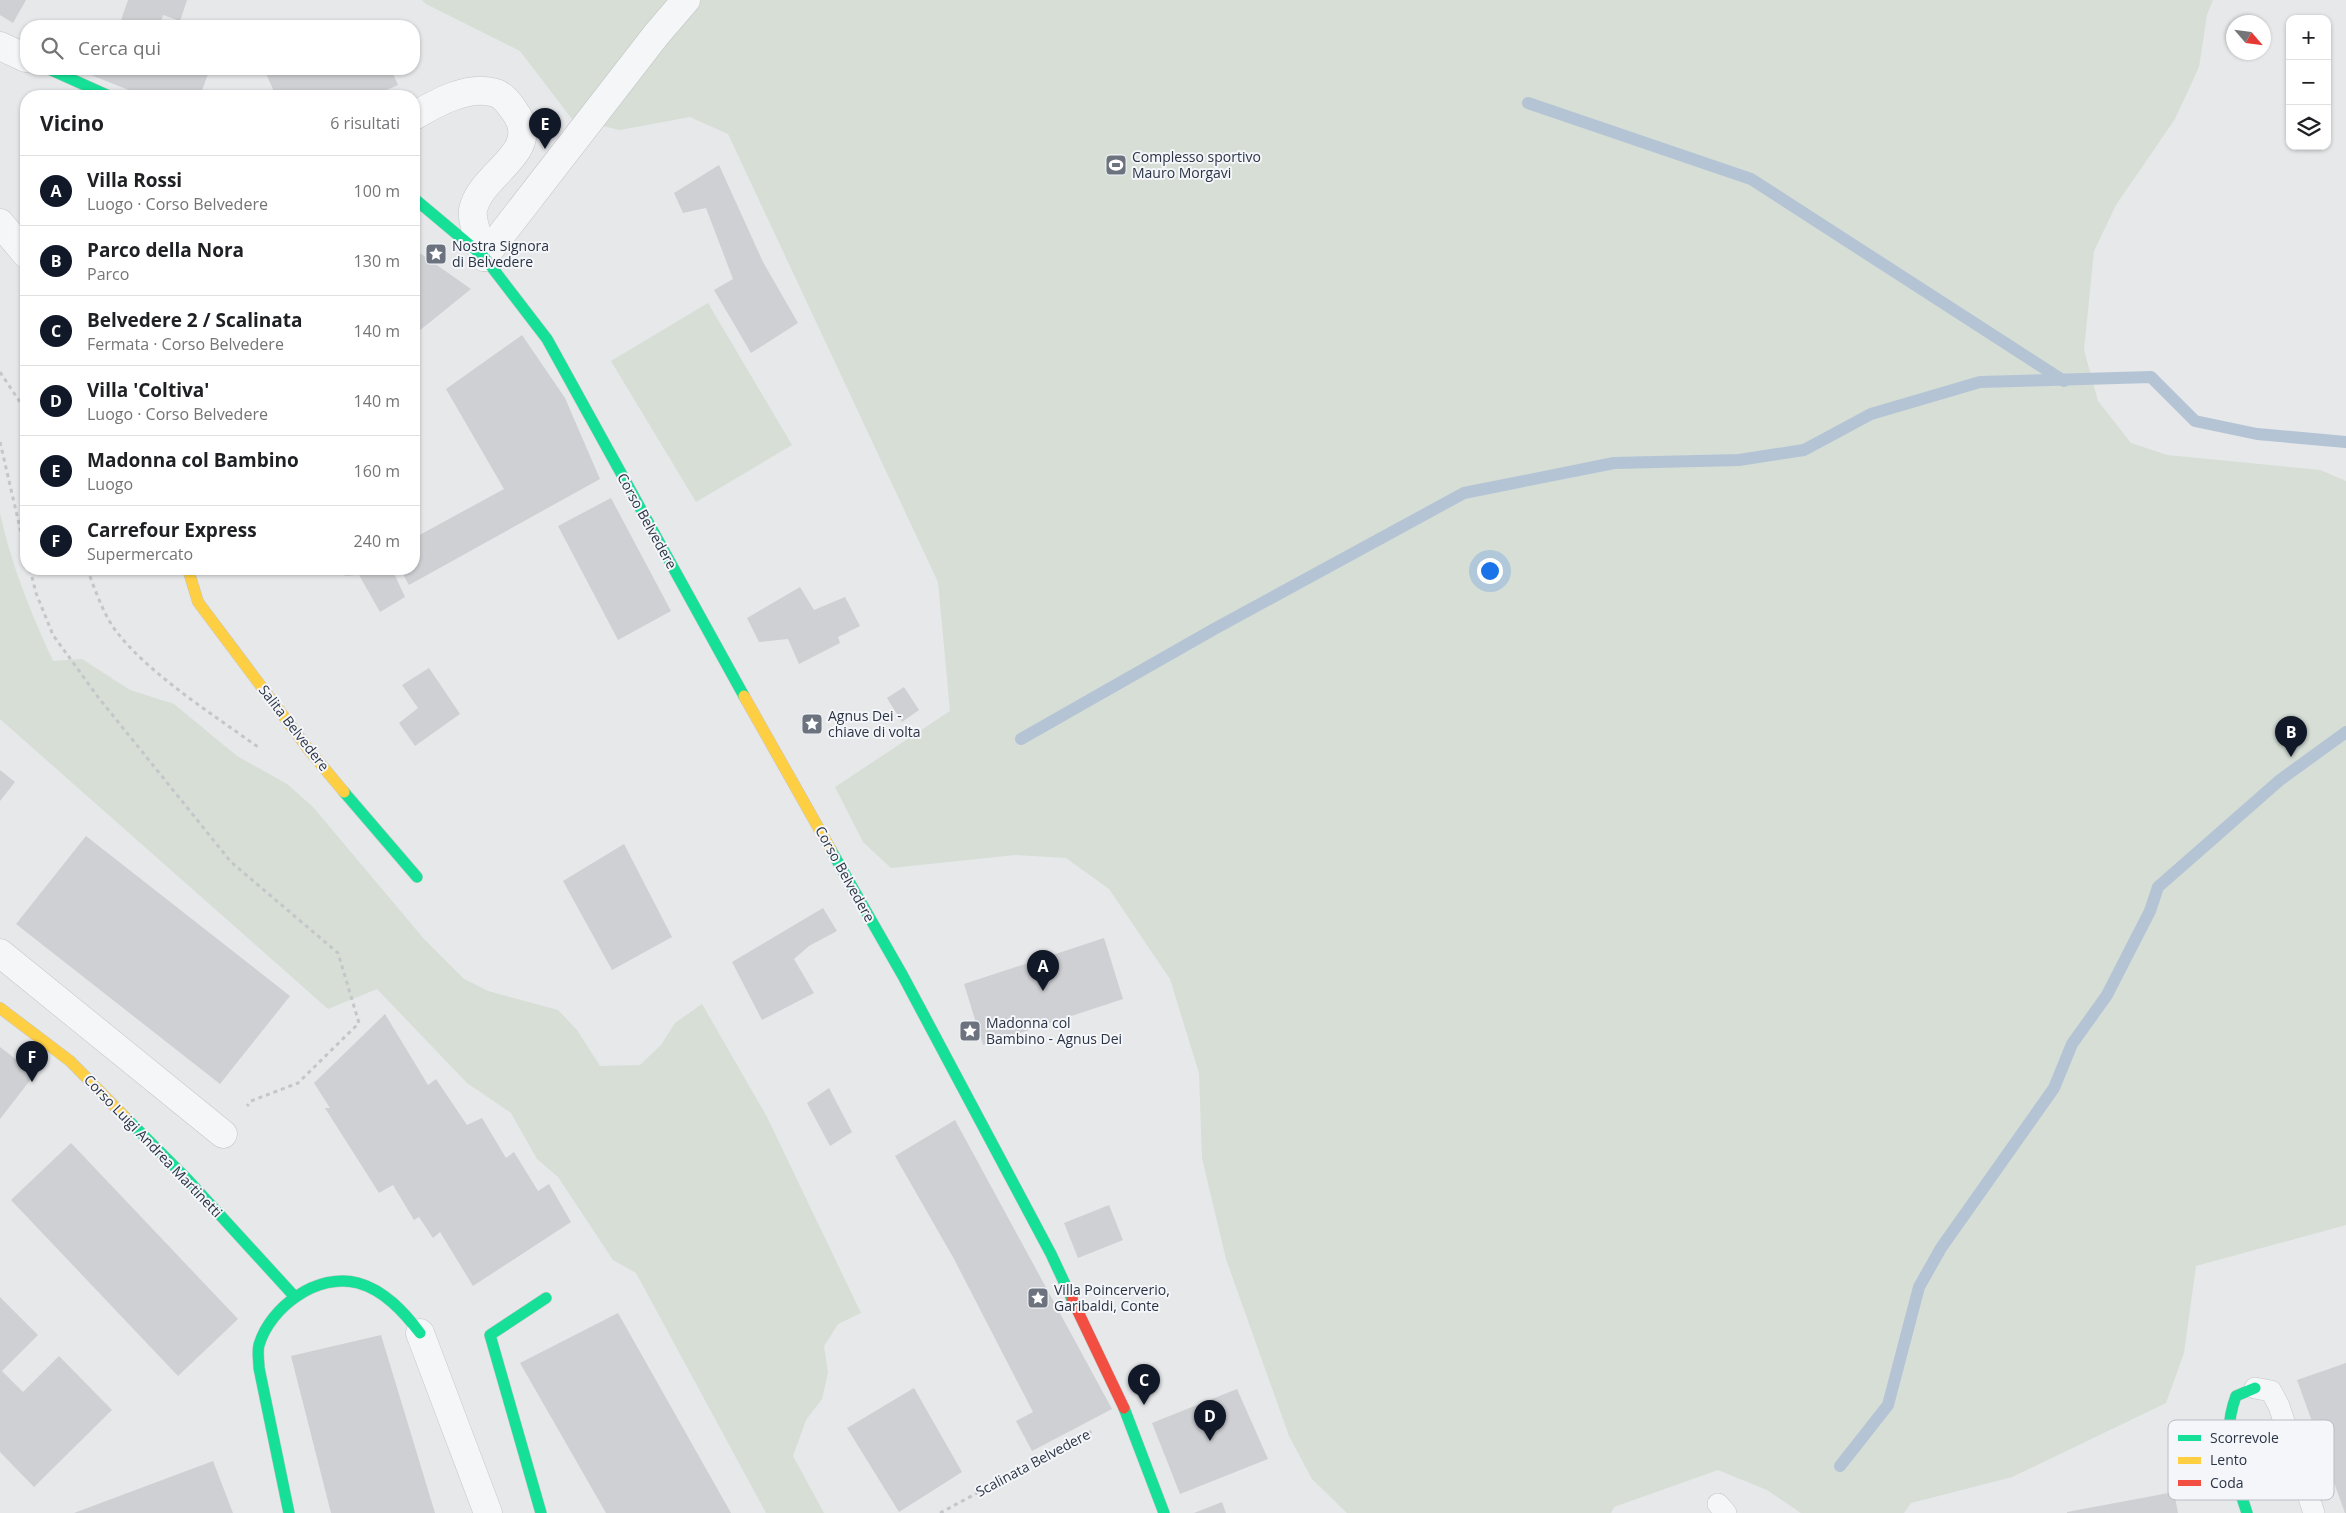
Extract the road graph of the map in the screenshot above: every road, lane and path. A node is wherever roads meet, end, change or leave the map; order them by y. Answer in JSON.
{"nodes":[{"id":1,"x":686,"y":0,"type":"edge"},
{"id":2,"x":0,"y":46,"type":"edge"},
{"id":3,"x":20,"y":55,"type":"edge"},
{"id":4,"x":62,"y":75,"type":"edge"},
{"id":5,"x":95,"y":90,"type":"edge"},
{"id":6,"x":420,"y":113,"type":"edge"},
{"id":7,"x":420,"y":204,"type":"edge"},
{"id":8,"x":0,"y":223,"type":"edge"},
{"id":9,"x":20,"y":247,"type":"edge"},
{"id":10,"x":484,"y":257,"type":"junction"},
{"id":11,"x":0,"y":372,"type":"edge"},
{"id":12,"x":20,"y":402,"type":"edge"},
{"id":13,"x":0,"y":442,"type":"edge"},
{"id":14,"x":20,"y":528,"type":"edge"},
{"id":15,"x":32,"y":575,"type":"edge"},
{"id":16,"x":89,"y":575,"type":"edge"},
{"id":17,"x":190,"y":575,"type":"edge"},
{"id":18,"x":309,"y":750,"type":"junction"},
{"id":19,"x":417,"y":877,"type":"dead end"},
{"id":20,"x":0,"y":953,"type":"edge"},
{"id":21,"x":0,"y":1008,"type":"edge"},
{"id":22,"x":251,"y":1101,"type":"dead end"},
{"id":23,"x":223,"y":1134,"type":"dead end"},
{"id":24,"x":295,"y":1297,"type":"junction"},
{"id":25,"x":546,"y":1298,"type":"dead end"},
{"id":26,"x":420,"y":1333,"type":"joint"},
{"id":27,"x":2255,"y":1388,"type":"joint"},
{"id":28,"x":1126,"y":1413,"type":"junction"},
{"id":29,"x":2228,"y":1420,"type":"edge"},
{"id":30,"x":2284,"y":1420,"type":"edge"},
{"id":31,"x":2243,"y":1500,"type":"edge"},
{"id":32,"x":2310,"y":1500,"type":"edge"},
{"id":33,"x":289,"y":1513,"type":"edge"},
{"id":34,"x":488,"y":1513,"type":"edge"},
{"id":35,"x":541,"y":1513,"type":"edge"},
{"id":36,"x":940,"y":1513,"type":"edge"},
{"id":37,"x":1164,"y":1513,"type":"edge"},
{"id":38,"x":2247,"y":1513,"type":"edge"},
{"id":39,"x":2314,"y":1513,"type":"edge"}],
"edges":[{"from":1,"to":10,"type":"street"},
{"from":2,"to":3,"type":"street"},
{"from":4,"to":5,"type":"street"},
{"from":6,"to":10,"type":"street"},
{"from":7,"to":10,"type":"street","name":"Corso Belvedere"},
{"from":8,"to":9,"type":"street"},
{"from":10,"to":28,"type":"street","name":"Corso Belvedere"},
{"from":11,"to":12,"type":"path"},
{"from":13,"to":14,"type":"path"},
{"from":15,"to":22,"type":"path"},
{"from":16,"to":18,"type":"path"},
{"from":17,"to":18,"type":"street","name":"Salita Belvedere"},
{"from":18,"to":19,"type":"street","name":"Salita Belvedere"},
{"from":20,"to":23,"type":"street"},
{"from":21,"to":24,"type":"street","name":"Corso Luigi Andrea Martinetti"},
{"from":24,"to":26,"type":"street"},
{"from":24,"to":33,"type":"street"},
{"from":25,"to":35,"type":"street"},
{"from":26,"to":34,"type":"street"},
{"from":27,"to":29,"type":"street"},
{"from":27,"to":30,"type":"lane"},
{"from":28,"to":36,"type":"path","name":"Scalinata Belvedere"},
{"from":28,"to":37,"type":"street","name":"Corso Belvedere"},
{"from":31,"to":38,"type":"street"},
{"from":32,"to":39,"type":"lane"}]}
